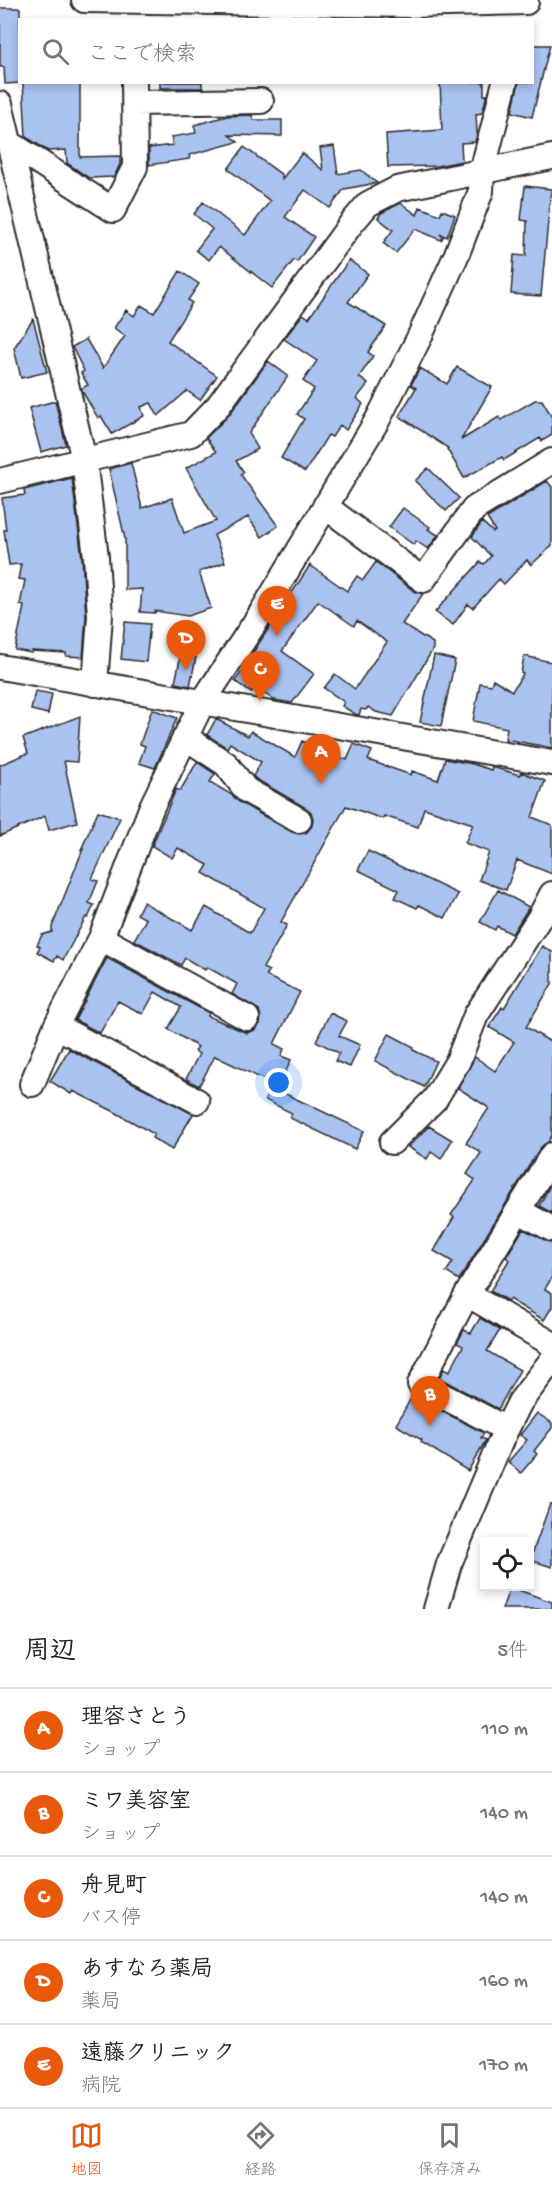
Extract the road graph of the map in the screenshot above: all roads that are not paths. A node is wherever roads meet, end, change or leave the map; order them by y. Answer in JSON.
{"nodes":[{"id":1,"x":84,"y":0,"type":"edge"},
{"id":2,"x":133,"y":7,"type":"edge"},
{"id":3,"x":525,"y":7,"type":"edge"},
{"id":4,"x":504,"y":84,"type":"edge"},
{"id":5,"x":134,"y":93,"type":"edge"},
{"id":6,"x":261,"y":101,"type":"dead end"},
{"id":7,"x":0,"y":104,"type":"edge"},
{"id":8,"x":11,"y":144,"type":"junction"},
{"id":9,"x":552,"y":157,"type":"edge"},
{"id":10,"x":482,"y":172,"type":"junction"},
{"id":11,"x":84,"y":460,"type":"junction"},
{"id":12,"x":552,"y":461,"type":"edge"},
{"id":13,"x":0,"y":481,"type":"edge"},
{"id":14,"x":325,"y":506,"type":"junction"},
{"id":15,"x":0,"y":667,"type":"edge"},
{"id":16,"x":95,"y":684,"type":"junction"},
{"id":17,"x":202,"y":703,"type":"junction"},
{"id":18,"x":185,"y":737,"type":"junction"},
{"id":19,"x":552,"y":763,"type":"edge"},
{"id":20,"x":299,"y":820,"type":"dead end"},
{"id":21,"x":552,"y":894,"type":"edge"},
{"id":22,"x":100,"y":938,"type":"junction"},
{"id":23,"x":247,"y":1018,"type":"dead end"},
{"id":24,"x":56,"y":1026,"type":"junction"},
{"id":25,"x":32,"y":1084,"type":"dead end"},
{"id":26,"x":197,"y":1101,"type":"dead end"},
{"id":27,"x":392,"y":1142,"type":"dead end"},
{"id":28,"x":552,"y":1155,"type":"edge"},
{"id":29,"x":519,"y":1211,"type":"junction"},
{"id":30,"x":552,"y":1229,"type":"edge"},
{"id":31,"x":467,"y":1294,"type":"junction"},
{"id":32,"x":552,"y":1344,"type":"edge"},
{"id":33,"x":552,"y":1360,"type":"edge"},
{"id":34,"x":506,"y":1429,"type":"junction"},
{"id":35,"x":436,"y":1609,"type":"edge"}],
"edges":[{"from":1,"to":2,"type":"street"},
{"from":2,"to":3,"type":"street"},
{"from":4,"to":10,"type":"street"},
{"from":5,"to":6,"type":"street"},
{"from":5,"to":8,"type":"street"},
{"from":7,"to":8,"type":"street"},
{"from":8,"to":11,"type":"street"},
{"from":9,"to":10,"type":"street"},
{"from":10,"to":11,"type":"street"},
{"from":10,"to":14,"type":"street"},
{"from":11,"to":13,"type":"street"},
{"from":11,"to":16,"type":"street"},
{"from":12,"to":14,"type":"street"},
{"from":14,"to":17,"type":"street"},
{"from":15,"to":16,"type":"street"},
{"from":16,"to":17,"type":"street"},
{"from":17,"to":18,"type":"street"},
{"from":17,"to":19,"type":"street"},
{"from":18,"to":20,"type":"street"},
{"from":18,"to":22,"type":"street"},
{"from":21,"to":27,"type":"street"},
{"from":22,"to":23,"type":"street"},
{"from":22,"to":24,"type":"street"},
{"from":24,"to":25,"type":"street"},
{"from":24,"to":26,"type":"street"},
{"from":28,"to":29,"type":"street"},
{"from":29,"to":30,"type":"street"},
{"from":29,"to":31,"type":"street"},
{"from":31,"to":32,"type":"street"},
{"from":31,"to":34,"type":"street"},
{"from":33,"to":34,"type":"street"},
{"from":34,"to":35,"type":"street"}]}
